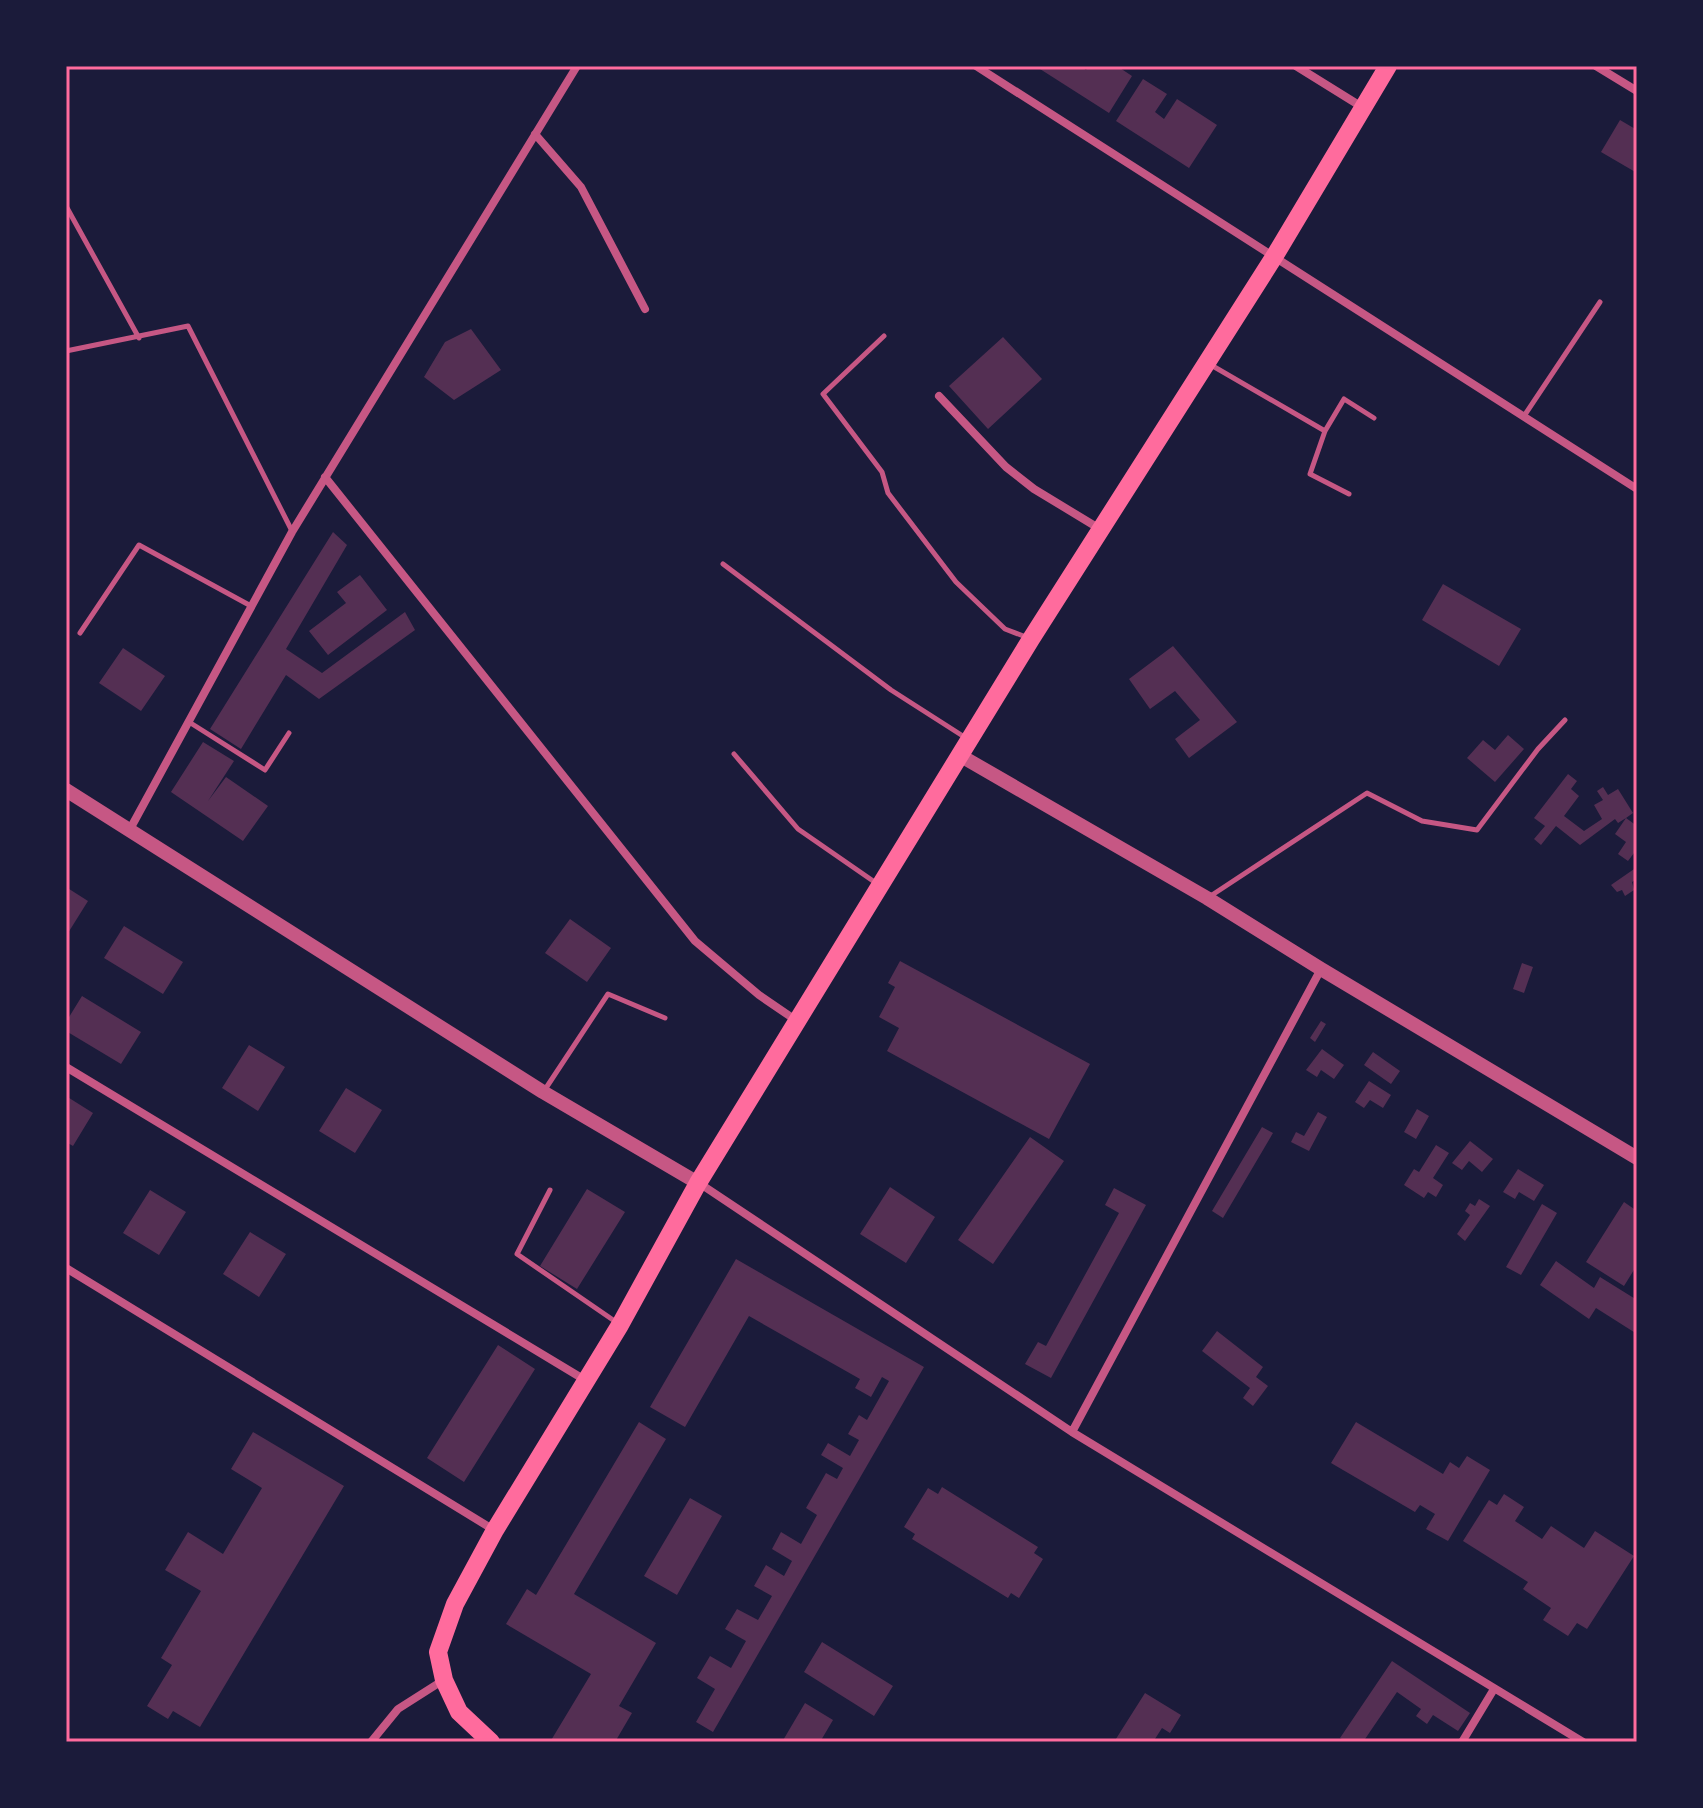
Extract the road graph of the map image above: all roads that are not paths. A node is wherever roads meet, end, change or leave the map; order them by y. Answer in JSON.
{"nodes":[{"id":1,"x":577,"y":66,"type":"edge"},
{"id":2,"x":976,"y":66,"type":"edge"},
{"id":3,"x":1296,"y":66,"type":"edge"},
{"id":4,"x":1388,"y":66,"type":"edge"},
{"id":5,"x":1596,"y":66,"type":"edge"},
{"id":6,"x":1637,"y":91,"type":"edge"},
{"id":7,"x":1363,"y":108,"type":"junction"},
{"id":8,"x":535,"y":134,"type":"junction"},
{"id":9,"x":66,"y":206,"type":"edge"},
{"id":10,"x":1274,"y":257,"type":"junction"},
{"id":11,"x":1600,"y":302,"type":"dead end"},
{"id":12,"x":645,"y":309,"type":"dead end"},
{"id":13,"x":884,"y":336,"type":"dead end"},
{"id":14,"x":139,"y":338,"type":"junction"},
{"id":15,"x":66,"y":351,"type":"edge"},
{"id":16,"x":1207,"y":362,"type":"junction"},
{"id":17,"x":939,"y":396,"type":"dead end"},
{"id":18,"x":1524,"y":416,"type":"junction"},
{"id":19,"x":1374,"y":418,"type":"dead end"},
{"id":20,"x":1325,"y":431,"type":"junction"},
{"id":21,"x":325,"y":477,"type":"junction"},
{"id":22,"x":1637,"y":489,"type":"edge"},
{"id":23,"x":1349,"y":494,"type":"dead end"},
{"id":24,"x":1100,"y":530,"type":"junction"},
{"id":25,"x":292,"y":532,"type":"junction"},
{"id":26,"x":723,"y":564,"type":"dead end"},
{"id":27,"x":252,"y":606,"type":"junction"},
{"id":28,"x":80,"y":633,"type":"dead end"},
{"id":29,"x":1031,"y":639,"type":"junction"},
{"id":30,"x":1565,"y":720,"type":"dead end"},
{"id":31,"x":189,"y":722,"type":"junction"},
{"id":32,"x":289,"y":733,"type":"dead end"},
{"id":33,"x":965,"y":748,"type":"junction"},
{"id":34,"x":734,"y":754,"type":"dead end"},
{"id":35,"x":66,"y":790,"type":"edge"},
{"id":36,"x":129,"y":831,"type":"junction"},
{"id":37,"x":880,"y":886,"type":"junction"},
{"id":38,"x":1207,"y":898,"type":"junction"},
{"id":39,"x":1321,"y":969,"type":"junction"},
{"id":40,"x":665,"y":1018,"type":"dead end"},
{"id":41,"x":797,"y":1021,"type":"junction"},
{"id":42,"x":66,"y":1067,"type":"edge"},
{"id":43,"x":543,"y":1092,"type":"junction"},
{"id":44,"x":1637,"y":1158,"type":"edge"},
{"id":45,"x":698,"y":1183,"type":"junction"},
{"id":46,"x":550,"y":1190,"type":"dead end"},
{"id":47,"x":66,"y":1268,"type":"edge"},
{"id":48,"x":620,"y":1325,"type":"junction"},
{"id":49,"x":586,"y":1381,"type":"junction"},
{"id":50,"x":1072,"y":1432,"type":"junction"},
{"id":51,"x":495,"y":1530,"type":"junction"},
{"id":52,"x":444,"y":1680,"type":"junction"},
{"id":53,"x":1494,"y":1689,"type":"junction"},
{"id":54,"x":371,"y":1742,"type":"edge"},
{"id":55,"x":491,"y":1742,"type":"edge"},
{"id":56,"x":1462,"y":1742,"type":"edge"},
{"id":57,"x":1583,"y":1742,"type":"edge"}],
"edges":[{"from":1,"to":8,"type":"street"},
{"from":2,"to":10,"type":"street"},
{"from":3,"to":7,"type":"street"},
{"from":4,"to":7,"type":"highway"},
{"from":5,"to":6,"type":"street"},
{"from":7,"to":10,"type":"highway"},
{"from":8,"to":12,"type":"street"},
{"from":8,"to":21,"type":"street"},
{"from":9,"to":14,"type":"lane"},
{"from":10,"to":16,"type":"highway"},
{"from":10,"to":18,"type":"street"},
{"from":11,"to":18,"type":"lane"},
{"from":13,"to":29,"type":"lane"},
{"from":14,"to":15,"type":"lane"},
{"from":14,"to":25,"type":"lane"},
{"from":16,"to":20,"type":"lane"},
{"from":16,"to":24,"type":"highway"},
{"from":17,"to":24,"type":"street"},
{"from":18,"to":22,"type":"street"},
{"from":19,"to":20,"type":"lane"},
{"from":20,"to":23,"type":"lane"},
{"from":21,"to":25,"type":"street"},
{"from":21,"to":41,"type":"street"},
{"from":24,"to":29,"type":"highway"},
{"from":25,"to":27,"type":"street"},
{"from":26,"to":33,"type":"lane"},
{"from":27,"to":28,"type":"lane"},
{"from":27,"to":31,"type":"street"},
{"from":29,"to":33,"type":"highway"},
{"from":30,"to":38,"type":"lane"},
{"from":31,"to":32,"type":"lane"},
{"from":31,"to":36,"type":"street"},
{"from":33,"to":37,"type":"highway"},
{"from":33,"to":38,"type":"street"},
{"from":34,"to":37,"type":"lane"},
{"from":35,"to":36,"type":"street"},
{"from":36,"to":43,"type":"street"},
{"from":37,"to":41,"type":"highway"},
{"from":38,"to":39,"type":"street"},
{"from":39,"to":44,"type":"street"},
{"from":39,"to":50,"type":"street"},
{"from":40,"to":43,"type":"lane"},
{"from":41,"to":45,"type":"highway"},
{"from":42,"to":49,"type":"street"},
{"from":43,"to":45,"type":"street"},
{"from":45,"to":48,"type":"highway"},
{"from":45,"to":50,"type":"street"},
{"from":46,"to":48,"type":"lane"},
{"from":47,"to":51,"type":"street"},
{"from":48,"to":49,"type":"highway"},
{"from":49,"to":51,"type":"highway"},
{"from":50,"to":53,"type":"street"},
{"from":51,"to":52,"type":"highway"},
{"from":52,"to":54,"type":"street"},
{"from":52,"to":55,"type":"highway"},
{"from":53,"to":56,"type":"street"},
{"from":53,"to":57,"type":"street"}]}
